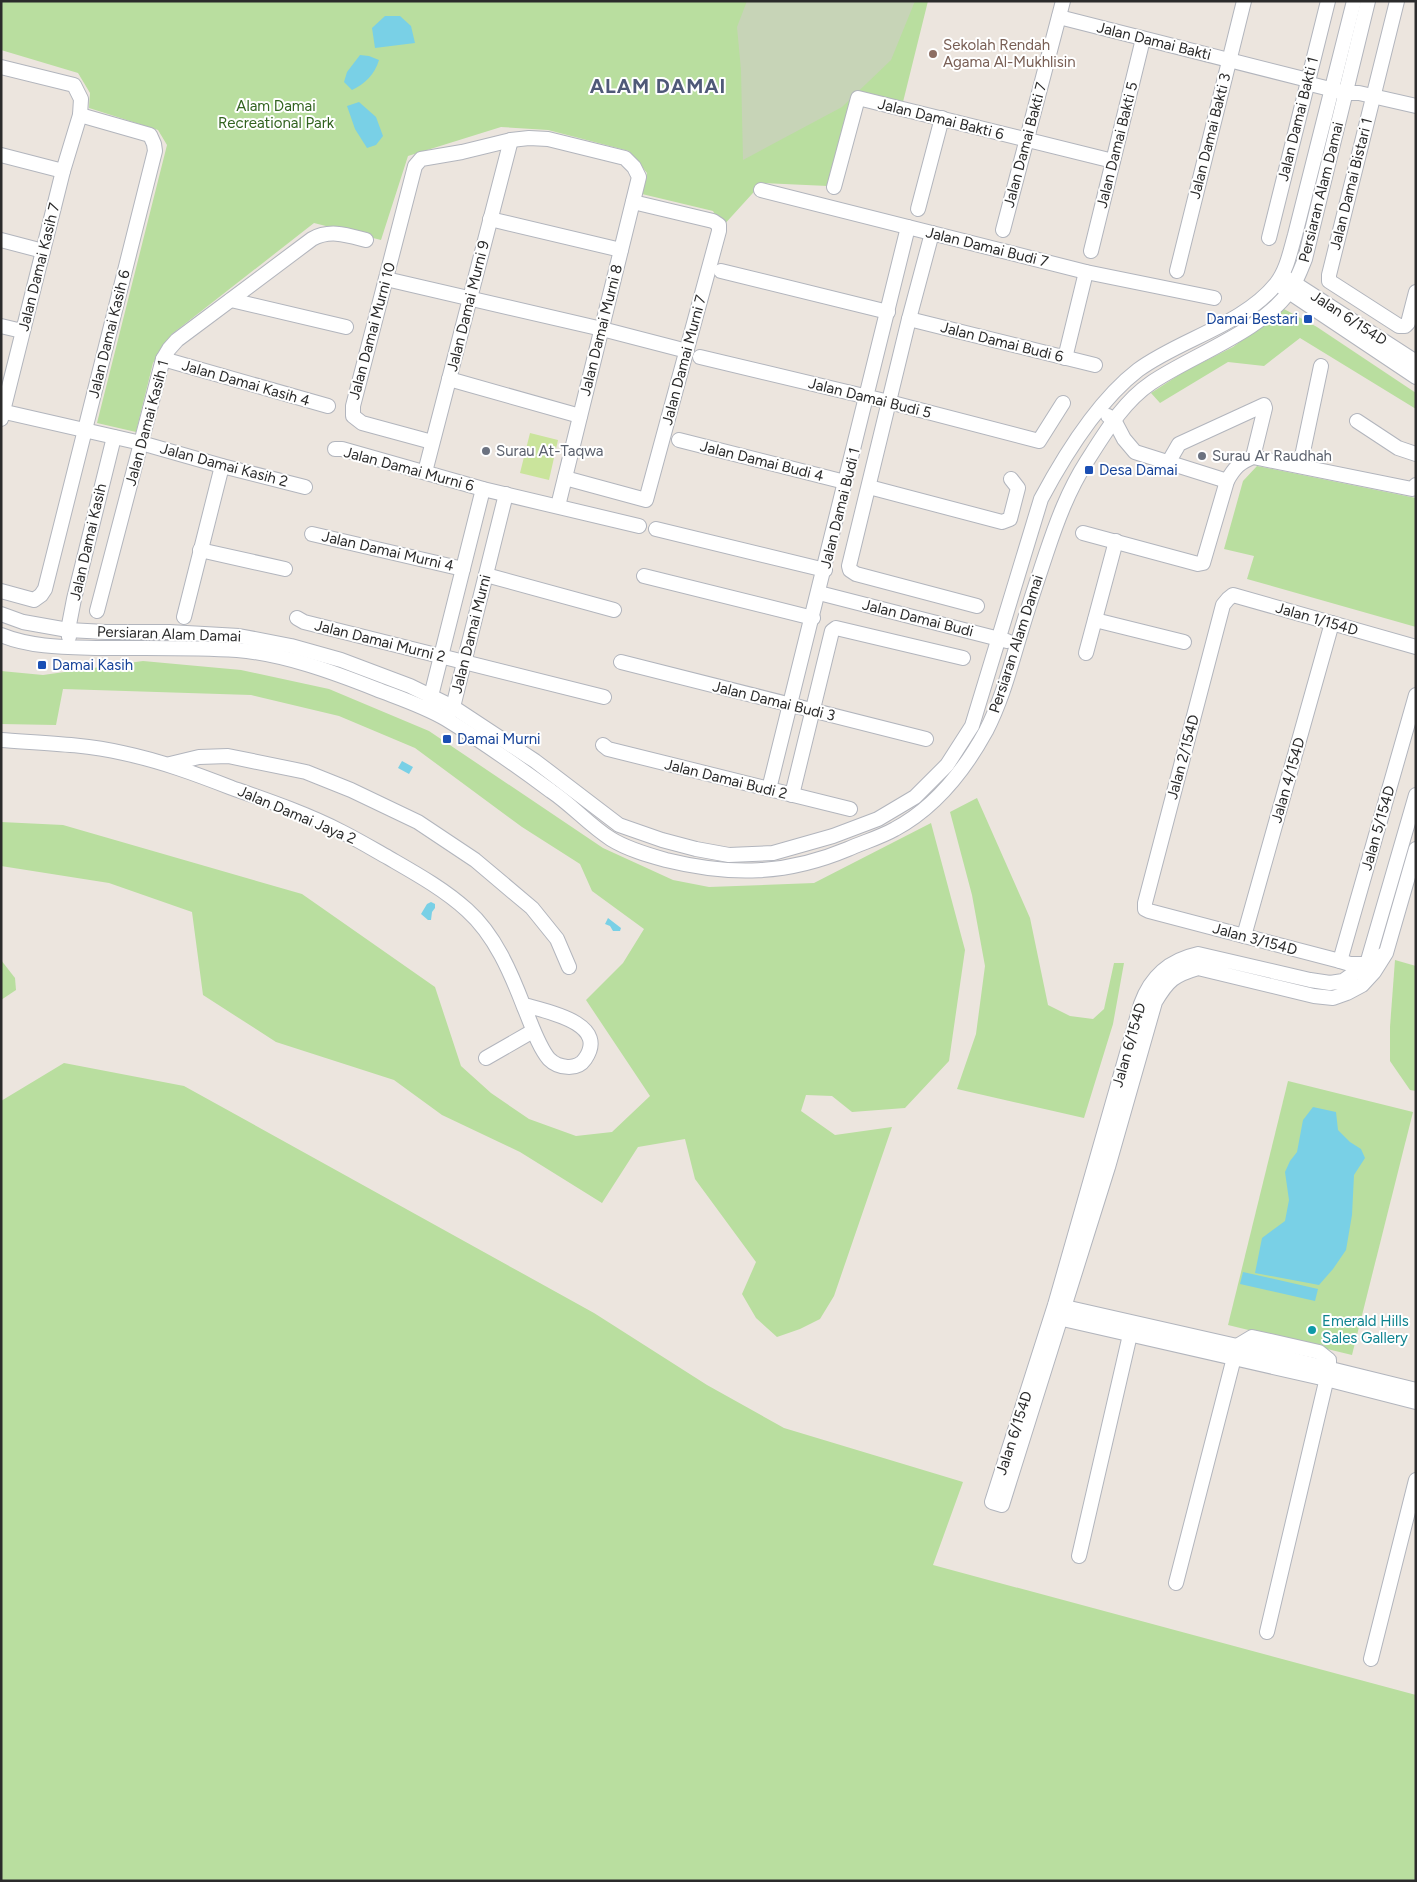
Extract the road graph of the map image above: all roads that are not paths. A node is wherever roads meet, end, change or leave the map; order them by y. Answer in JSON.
{"nodes":[{"id":1,"x":1063,"y":1,"type":"edge"},
{"id":2,"x":1244,"y":1,"type":"edge"},
{"id":3,"x":1328,"y":1,"type":"edge"},
{"id":4,"x":1354,"y":1,"type":"edge"},
{"id":5,"x":1368,"y":1,"type":"edge"},
{"id":6,"x":1397,"y":1,"type":"edge"},
{"id":7,"x":1059,"y":17,"type":"junction"},
{"id":8,"x":1143,"y":39,"type":"junction"},
{"id":9,"x":1230,"y":60,"type":"junction"},
{"id":10,"x":1,"y":67,"type":"edge"},
{"id":11,"x":1308,"y":80,"type":"junction"},
{"id":12,"x":1349,"y":89,"type":"junction"},
{"id":13,"x":1416,"y":106,"type":"edge"},
{"id":14,"x":80,"y":115,"type":"junction"},
{"id":15,"x":942,"y":118,"type":"junction"},
{"id":16,"x":511,"y":140,"type":"junction"},
{"id":17,"x":1027,"y":140,"type":"junction"},
{"id":18,"x":1,"y":155,"type":"edge"},
{"id":19,"x":1113,"y":161,"type":"junction"},
{"id":20,"x":63,"y":171,"type":"junction"},
{"id":21,"x":834,"y":187,"type":"dead end"},
{"id":22,"x":761,"y":190,"type":"dead end"},
{"id":23,"x":633,"y":202,"type":"junction"},
{"id":24,"x":918,"y":208,"type":"dead end"},
{"id":25,"x":490,"y":218,"type":"junction"},
{"id":26,"x":908,"y":227,"type":"junction"},
{"id":27,"x":1003,"y":230,"type":"dead end"},
{"id":28,"x":932,"y":233,"type":"junction"},
{"id":29,"x":1269,"y":238,"type":"dead end"},
{"id":30,"x":1,"y":240,"type":"edge"},
{"id":31,"x":366,"y":240,"type":"dead end"},
{"id":32,"x":621,"y":250,"type":"junction"},
{"id":33,"x":43,"y":251,"type":"junction"},
{"id":34,"x":1090,"y":251,"type":"dead end"},
{"id":35,"x":721,"y":271,"type":"dead end"},
{"id":36,"x":1177,"y":271,"type":"dead end"},
{"id":37,"x":1086,"y":272,"type":"junction"},
{"id":38,"x":386,"y":279,"type":"junction"},
{"id":39,"x":1279,"y":279,"type":"junction"},
{"id":40,"x":1294,"y":289,"type":"junction"},
{"id":41,"x":1416,"y":292,"type":"edge"},
{"id":42,"x":470,"y":298,"type":"junction"},
{"id":43,"x":1214,"y":298,"type":"dead end"},
{"id":44,"x":231,"y":300,"type":"junction"},
{"id":45,"x":888,"y":312,"type":"junction"},
{"id":46,"x":909,"y":319,"type":"junction"},
{"id":47,"x":1,"y":326,"type":"edge"},
{"id":48,"x":346,"y":327,"type":"dead end"},
{"id":49,"x":602,"y":329,"type":"junction"},
{"id":50,"x":22,"y":331,"type":"junction"},
{"id":51,"x":687,"y":351,"type":"junction"},
{"id":52,"x":700,"y":356,"type":"dead end"},
{"id":53,"x":1065,"y":358,"type":"junction"},
{"id":54,"x":163,"y":359,"type":"junction"},
{"id":55,"x":1416,"y":362,"type":"edge"},
{"id":56,"x":1096,"y":365,"type":"dead end"},
{"id":57,"x":1321,"y":366,"type":"dead end"},
{"id":58,"x":1416,"y":377,"type":"edge"},
{"id":59,"x":449,"y":379,"type":"junction"},
{"id":60,"x":867,"y":397,"type":"junction"},
{"id":61,"x":889,"y":402,"type":"junction"},
{"id":62,"x":1063,"y":403,"type":"dead end"},
{"id":63,"x":328,"y":406,"type":"dead end"},
{"id":64,"x":1100,"y":409,"type":"junction"},
{"id":65,"x":2,"y":414,"type":"edge"},
{"id":66,"x":580,"y":416,"type":"junction"},
{"id":67,"x":1357,"y":421,"type":"dead end"},
{"id":68,"x":1117,"y":425,"type":"junction"},
{"id":69,"x":85,"y":430,"type":"junction"},
{"id":70,"x":114,"y":437,"type":"junction"},
{"id":71,"x":679,"y":440,"type":"dead end"},
{"id":72,"x":432,"y":442,"type":"junction"},
{"id":73,"x":141,"y":443,"type":"junction"},
{"id":74,"x":335,"y":449,"type":"dead end"},
{"id":75,"x":1416,"y":454,"type":"edge"},
{"id":76,"x":1253,"y":457,"type":"junction"},
{"id":77,"x":1168,"y":463,"type":"junction"},
{"id":78,"x":222,"y":466,"type":"junction"},
{"id":79,"x":1300,"y":466,"type":"junction"},
{"id":80,"x":425,"y":472,"type":"junction"},
{"id":81,"x":565,"y":478,"type":"junction"},
{"id":82,"x":1011,"y":479,"type":"dead end"},
{"id":83,"x":1227,"y":481,"type":"junction"},
{"id":84,"x":846,"y":482,"type":"junction"},
{"id":85,"x":1416,"y":485,"type":"edge"},
{"id":86,"x":305,"y":487,"type":"dead end"},
{"id":87,"x":869,"y":487,"type":"junction"},
{"id":88,"x":483,"y":489,"type":"junction"},
{"id":89,"x":506,"y":494,"type":"junction"},
{"id":90,"x":558,"y":506,"type":"junction"},
{"id":91,"x":639,"y":526,"type":"dead end"},
{"id":92,"x":656,"y":528,"type":"dead end"},
{"id":93,"x":1083,"y":533,"type":"dead end"},
{"id":94,"x":312,"y":534,"type":"dead end"},
{"id":95,"x":1116,"y":541,"type":"junction"},
{"id":96,"x":492,"y":547,"type":"junction"},
{"id":97,"x":200,"y":550,"type":"junction"},
{"id":98,"x":467,"y":552,"type":"junction"},
{"id":99,"x":285,"y":569,"type":"dead end"},
{"id":100,"x":463,"y":569,"type":"junction"},
{"id":101,"x":825,"y":570,"type":"junction"},
{"id":102,"x":486,"y":574,"type":"junction"},
{"id":103,"x":644,"y":576,"type":"dead end"},
{"id":104,"x":1,"y":591,"type":"edge"},
{"id":105,"x":819,"y":593,"type":"junction"},
{"id":106,"x":1223,"y":605,"type":"joint"},
{"id":107,"x":977,"y":606,"type":"dead end"},
{"id":108,"x":1007,"y":609,"type":"junction"},
{"id":109,"x":97,"y":610,"type":"dead end"},
{"id":110,"x":614,"y":610,"type":"dead end"},
{"id":111,"x":1,"y":614,"type":"edge"},
{"id":112,"x":184,"y":617,"type":"dead end"},
{"id":113,"x":297,"y":618,"type":"dead end"},
{"id":114,"x":813,"y":618,"type":"junction"},
{"id":115,"x":1095,"y":620,"type":"junction"},
{"id":116,"x":1332,"y":623,"type":"junction"},
{"id":117,"x":68,"y":630,"type":"junction"},
{"id":118,"x":974,"y":632,"type":"junction"},
{"id":119,"x":1,"y":635,"type":"edge"},
{"id":120,"x":999,"y":638,"type":"junction"},
{"id":121,"x":1184,"y":642,"type":"dead end"},
{"id":122,"x":1017,"y":644,"type":"junction"},
{"id":123,"x":1416,"y":647,"type":"edge"},
{"id":124,"x":69,"y":648,"type":"junction"},
{"id":125,"x":1086,"y":653,"type":"dead end"},
{"id":126,"x":442,"y":656,"type":"junction"},
{"id":127,"x":963,"y":658,"type":"dead end"},
{"id":128,"x":464,"y":662,"type":"junction"},
{"id":129,"x":621,"y":662,"type":"dead end"},
{"id":130,"x":991,"y":667,"type":"junction"},
{"id":131,"x":1416,"y":695,"type":"edge"},
{"id":132,"x":604,"y":697,"type":"dead end"},
{"id":133,"x":430,"y":703,"type":"junction"},
{"id":134,"x":791,"y":705,"type":"junction"},
{"id":135,"x":812,"y":711,"type":"junction"},
{"id":136,"x":449,"y":713,"type":"junction"},
{"id":137,"x":926,"y":739,"type":"dead end"},
{"id":138,"x":1,"y":740,"type":"edge"},
{"id":139,"x":603,"y":745,"type":"dead end"},
{"id":140,"x":170,"y":764,"type":"junction"},
{"id":141,"x":769,"y":790,"type":"junction"},
{"id":142,"x":792,"y":795,"type":"junction"},
{"id":143,"x":1416,"y":795,"type":"edge"},
{"id":144,"x":850,"y":809,"type":"dead end"},
{"id":145,"x":1412,"y":822,"type":"edge"},
{"id":146,"x":696,"y":849,"type":"junction"},
{"id":147,"x":1416,"y":849,"type":"edge"},
{"id":148,"x":693,"y":866,"type":"junction"},
{"id":149,"x":1145,"y":909,"type":"joint"},
{"id":150,"x":1244,"y":936,"type":"junction"},
{"id":151,"x":1386,"y":954,"type":"junction"},
{"id":152,"x":1340,"y":961,"type":"junction"},
{"id":153,"x":1367,"y":964,"type":"junction"},
{"id":154,"x":569,"y":967,"type":"dead end"},
{"id":155,"x":524,"y":1005,"type":"junction"},
{"id":156,"x":533,"y":1031,"type":"junction"},
{"id":157,"x":486,"y":1058,"type":"dead end"},
{"id":158,"x":1058,"y":1312,"type":"junction"},
{"id":159,"x":1132,"y":1329,"type":"junction"},
{"id":160,"x":1235,"y":1352,"type":"junction"},
{"id":161,"x":1328,"y":1374,"type":"junction"},
{"id":162,"x":1416,"y":1390,"type":"edge"},
{"id":163,"x":1416,"y":1402,"type":"edge"},
{"id":164,"x":1416,"y":1480,"type":"edge"},
{"id":165,"x":997,"y":1504,"type":"dead end"},
{"id":166,"x":1079,"y":1556,"type":"dead end"},
{"id":167,"x":1176,"y":1583,"type":"dead end"},
{"id":168,"x":1267,"y":1632,"type":"dead end"},
{"id":169,"x":1370,"y":1659,"type":"dead end"}],
"edges":[{"from":1,"to":7,"type":"street","name":"Jalan Damai Bakti 7"},
{"from":2,"to":9,"type":"street","name":"Jalan Damai Bakti 3"},
{"from":3,"to":11,"type":"street","name":"Jalan Damai Bakti 1"},
{"from":4,"to":12,"type":"street","name":"Persiaran Alam Damai"},
{"from":5,"to":12,"type":"street","name":"Persiaran Alam Damai"},
{"from":6,"to":12,"type":"street","name":"Jalan Damai Bistari 1"},
{"from":7,"to":8,"type":"street","name":"Jalan Damai Bakti"},
{"from":7,"to":17,"type":"street","name":"Jalan Damai Bakti 7"},
{"from":8,"to":9,"type":"street","name":"Jalan Damai Bakti"},
{"from":8,"to":19,"type":"street","name":"Jalan Damai Bakti 5"},
{"from":9,"to":11,"type":"street","name":"Jalan Damai Bakti"},
{"from":9,"to":36,"type":"street","name":"Jalan Damai Bakti 3"},
{"from":10,"to":14,"type":"street"},
{"from":11,"to":12,"type":"street","name":"Jalan Damai Bakti"},
{"from":11,"to":29,"type":"street","name":"Jalan Damai Bakti 1"},
{"from":12,"to":13,"type":"street"},
{"from":12,"to":39,"type":"street","name":"Persiaran Alam Damai"},
{"from":12,"to":40,"type":"street","name":"Persiaran Alam Damai"},
{"from":12,"to":41,"type":"street","name":"Jalan Damai Bistari 1"},
{"from":14,"to":20,"type":"street","name":"Jalan Damai Kasih 7"},
{"from":14,"to":69,"type":"street","name":"Jalan Damai Kasih 6"},
{"from":15,"to":17,"type":"street","name":"Jalan Damai Bakti 6"},
{"from":15,"to":21,"type":"street","name":"Jalan Damai Bakti 6"},
{"from":15,"to":24,"type":"street"},
{"from":16,"to":23,"type":"street","name":"Jalan Damai Murni 8"},
{"from":16,"to":25,"type":"street","name":"Jalan Damai Murni 9"},
{"from":16,"to":38,"type":"street","name":"Jalan Damai Murni 10"},
{"from":17,"to":19,"type":"street","name":"Jalan Damai Bakti 6"},
{"from":17,"to":27,"type":"street","name":"Jalan Damai Bakti 7"},
{"from":18,"to":20,"type":"street"},
{"from":19,"to":34,"type":"street","name":"Jalan Damai Bakti 5"},
{"from":20,"to":33,"type":"street","name":"Jalan Damai Kasih 7"},
{"from":22,"to":26,"type":"street","name":"Jalan Damai Budi 7"},
{"from":23,"to":32,"type":"street","name":"Jalan Damai Murni 8"},
{"from":23,"to":51,"type":"street","name":"Jalan Damai Murni 7"},
{"from":25,"to":32,"type":"street"},
{"from":25,"to":42,"type":"street","name":"Jalan Damai Murni 9"},
{"from":26,"to":28,"type":"street","name":"Jalan Damai Budi 7"},
{"from":26,"to":45,"type":"street","name":"Jalan Damai Budi 1"},
{"from":28,"to":37,"type":"street","name":"Jalan Damai Budi 7"},
{"from":28,"to":46,"type":"street"},
{"from":30,"to":33,"type":"street"},
{"from":31,"to":44,"type":"street","name":"Jalan Damai Kasih 1"},
{"from":32,"to":49,"type":"street","name":"Jalan Damai Murni 8"},
{"from":33,"to":50,"type":"street","name":"Jalan Damai Kasih 7"},
{"from":35,"to":45,"type":"street"},
{"from":37,"to":43,"type":"street","name":"Jalan Damai Budi 7"},
{"from":37,"to":53,"type":"street"},
{"from":38,"to":42,"type":"street"},
{"from":38,"to":72,"type":"street","name":"Jalan Damai Murni 10"},
{"from":39,"to":40,"type":"street","name":"Jalan 6/154D"},
{"from":39,"to":64,"type":"street","name":"Persiaran Alam Damai"},
{"from":40,"to":55,"type":"street","name":"Jalan 6/154D"},
{"from":40,"to":58,"type":"street","name":"Jalan 6/154D"},
{"from":40,"to":68,"type":"street","name":"Persiaran Alam Damai"},
{"from":42,"to":49,"type":"street"},
{"from":42,"to":59,"type":"street","name":"Jalan Damai Murni 9"},
{"from":44,"to":48,"type":"street"},
{"from":44,"to":54,"type":"street","name":"Jalan Damai Kasih 1"},
{"from":45,"to":60,"type":"street","name":"Jalan Damai Budi 1"},
{"from":46,"to":53,"type":"street","name":"Jalan Damai Budi 6"},
{"from":46,"to":61,"type":"street"},
{"from":47,"to":50,"type":"street"},
{"from":49,"to":51,"type":"street"},
{"from":49,"to":66,"type":"street","name":"Jalan Damai Murni 8"},
{"from":50,"to":65,"type":"street","name":"Jalan Damai Kasih 7"},
{"from":51,"to":81,"type":"street","name":"Jalan Damai Murni 7"},
{"from":52,"to":60,"type":"street","name":"Jalan Damai Budi 5"},
{"from":53,"to":56,"type":"street","name":"Jalan Damai Budi 6"},
{"from":54,"to":63,"type":"street","name":"Jalan Damai Kasih 4"},
{"from":54,"to":73,"type":"street","name":"Jalan Damai Kasih 1"},
{"from":57,"to":79,"type":"street"},
{"from":59,"to":66,"type":"street"},
{"from":59,"to":72,"type":"street","name":"Jalan Damai Murni 9"},
{"from":60,"to":61,"type":"street","name":"Jalan Damai Budi 5"},
{"from":60,"to":84,"type":"street","name":"Jalan Damai Budi 1"},
{"from":61,"to":62,"type":"street","name":"Jalan Damai Budi 5"},
{"from":61,"to":87,"type":"street"},
{"from":64,"to":68,"type":"street"},
{"from":64,"to":108,"type":"street","name":"Persiaran Alam Damai"},
{"from":65,"to":69,"type":"street","name":"Jalan Damai Kasih 2"},
{"from":66,"to":81,"type":"street","name":"Jalan Damai Murni 8"},
{"from":67,"to":75,"type":"street"},
{"from":68,"to":77,"type":"street"},
{"from":68,"to":122,"type":"street","name":"Persiaran Alam Damai"},
{"from":69,"to":70,"type":"street","name":"Jalan Damai Kasih 2"},
{"from":69,"to":104,"type":"street","name":"Jalan Damai Kasih 6"},
{"from":70,"to":73,"type":"street","name":"Jalan Damai Kasih 2"},
{"from":70,"to":117,"type":"street","name":"Jalan Damai Kasih"},
{"from":71,"to":84,"type":"street","name":"Jalan Damai Budi 4"},
{"from":72,"to":80,"type":"street","name":"Jalan Damai Murni 9"},
{"from":73,"to":78,"type":"street","name":"Jalan Damai Kasih 2"},
{"from":73,"to":109,"type":"street","name":"Jalan Damai Kasih 1"},
{"from":74,"to":80,"type":"street","name":"Jalan Damai Murni 6"},
{"from":76,"to":77,"type":"street"},
{"from":76,"to":79,"type":"street"},
{"from":76,"to":83,"type":"street"},
{"from":77,"to":83,"type":"street"},
{"from":78,"to":86,"type":"street","name":"Jalan Damai Kasih 2"},
{"from":78,"to":97,"type":"street"},
{"from":79,"to":85,"type":"street"},
{"from":80,"to":88,"type":"street","name":"Jalan Damai Murni 6"},
{"from":81,"to":90,"type":"street","name":"Jalan Damai Murni 8"},
{"from":82,"to":87,"type":"street"},
{"from":83,"to":95,"type":"street"},
{"from":84,"to":101,"type":"street","name":"Jalan Damai Budi 1"},
{"from":87,"to":107,"type":"street","name":"Jalan Damai Budi"},
{"from":88,"to":89,"type":"street","name":"Jalan Damai Murni 6"},
{"from":88,"to":98,"type":"street","name":"Jalan Damai Murni"},
{"from":89,"to":90,"type":"street","name":"Jalan Damai Murni 6"},
{"from":89,"to":96,"type":"street","name":"Jalan Damai Murni"},
{"from":90,"to":91,"type":"street","name":"Jalan Damai Murni 6"},
{"from":92,"to":101,"type":"street"},
{"from":93,"to":95,"type":"street"},
{"from":94,"to":100,"type":"street","name":"Jalan Damai Murni 4"},
{"from":95,"to":115,"type":"street"},
{"from":96,"to":98,"type":"street","name":"Jalan Damai Murni"},
{"from":96,"to":102,"type":"street","name":"Jalan Damai Murni"},
{"from":97,"to":99,"type":"street"},
{"from":97,"to":112,"type":"street"},
{"from":98,"to":100,"type":"street","name":"Jalan Damai Murni"},
{"from":100,"to":126,"type":"street","name":"Jalan Damai Murni"},
{"from":101,"to":105,"type":"street","name":"Jalan Damai Budi 1"},
{"from":102,"to":110,"type":"street"},
{"from":102,"to":128,"type":"street","name":"Jalan Damai Murni"},
{"from":103,"to":114,"type":"street"},
{"from":105,"to":114,"type":"street","name":"Jalan Damai Budi 1"},
{"from":105,"to":118,"type":"street","name":"Jalan Damai Budi"},
{"from":106,"to":116,"type":"street","name":"Jalan 1/154D"},
{"from":106,"to":149,"type":"street","name":"Jalan 2/154D"},
{"from":108,"to":118,"type":"street"},
{"from":108,"to":120,"type":"street","name":"Persiaran Alam Damai"},
{"from":111,"to":117,"type":"street","name":"Persiaran Alam Damai"},
{"from":113,"to":126,"type":"street","name":"Jalan Damai Murni 2"},
{"from":114,"to":134,"type":"street","name":"Jalan Damai Budi 1"},
{"from":115,"to":121,"type":"street"},
{"from":115,"to":125,"type":"street"},
{"from":116,"to":123,"type":"street","name":"Jalan 1/154D"},
{"from":116,"to":150,"type":"street","name":"Jalan 4/154D"},
{"from":117,"to":124,"type":"street","name":"Jalan Damai Kasih"},
{"from":117,"to":133,"type":"street","name":"Persiaran Alam Damai"},
{"from":118,"to":120,"type":"street","name":"Jalan Damai Budi"},
{"from":118,"to":130,"type":"street"},
{"from":119,"to":124,"type":"street","name":"Persiaran Alam Damai"},
{"from":120,"to":122,"type":"street","name":"Jalan Damai Budi"},
{"from":120,"to":130,"type":"street","name":"Persiaran Alam Damai"},
{"from":122,"to":148,"type":"street","name":"Persiaran Alam Damai"},
{"from":124,"to":133,"type":"street","name":"Persiaran Alam Damai"},
{"from":126,"to":128,"type":"street","name":"Jalan Damai Murni 2"},
{"from":126,"to":133,"type":"street","name":"Jalan Damai Murni"},
{"from":127,"to":135,"type":"street","name":"Jalan Damai Budi"},
{"from":128,"to":132,"type":"street","name":"Jalan Damai Murni 2"},
{"from":128,"to":136,"type":"street","name":"Jalan Damai Murni"},
{"from":129,"to":134,"type":"street","name":"Jalan Damai Budi 3"},
{"from":130,"to":146,"type":"street","name":"Persiaran Alam Damai"},
{"from":131,"to":152,"type":"street","name":"Jalan 5/154D"},
{"from":133,"to":136,"type":"street","name":"Persiaran Alam Damai"},
{"from":134,"to":135,"type":"street","name":"Jalan Damai Budi 3"},
{"from":134,"to":141,"type":"street","name":"Jalan Damai Budi 1"},
{"from":135,"to":137,"type":"street","name":"Jalan Damai Budi 3"},
{"from":135,"to":142,"type":"street","name":"Jalan Damai Budi"},
{"from":136,"to":146,"type":"street","name":"Persiaran Alam Damai"},
{"from":136,"to":148,"type":"street","name":"Persiaran Alam Damai"},
{"from":138,"to":140,"type":"street","name":"Jalan Damai Jaya 2"},
{"from":139,"to":141,"type":"street","name":"Jalan Damai Budi 2"},
{"from":140,"to":154,"type":"street"},
{"from":140,"to":155,"type":"street","name":"Jalan Damai Jaya 2"},
{"from":141,"to":142,"type":"street","name":"Jalan Damai Budi 2"},
{"from":142,"to":144,"type":"street","name":"Jalan Damai Budi 2"},
{"from":143,"to":145,"type":"street"},
{"from":145,"to":153,"type":"street"},
{"from":146,"to":148,"type":"street"},
{"from":147,"to":151,"type":"street","name":"Jalan 6/154D"},
{"from":149,"to":150,"type":"street","name":"Jalan 3/154D"},
{"from":150,"to":152,"type":"street","name":"Jalan 3/154D"},
{"from":151,"to":153,"type":"street"},
{"from":151,"to":158,"type":"street","name":"Jalan 6/154D"},
{"from":152,"to":153,"type":"street","name":"Jalan 3/154D"},
{"from":153,"to":158,"type":"street","name":"Jalan 6/154D"},
{"from":155,"to":156,"type":"street","name":"Jalan Damai Jaya 2"},
{"from":155,"to":156,"type":"street","name":"Jalan Damai Jaya 2"},
{"from":156,"to":157,"type":"street"},
{"from":158,"to":159,"type":"street"},
{"from":158,"to":165,"type":"street","name":"Jalan 6/154D"},
{"from":159,"to":160,"type":"street"},
{"from":159,"to":166,"type":"street"},
{"from":160,"to":161,"type":"street"},
{"from":160,"to":167,"type":"street"},
{"from":161,"to":162,"type":"street"},
{"from":161,"to":163,"type":"street"},
{"from":161,"to":168,"type":"street"},
{"from":164,"to":169,"type":"street"}]}
